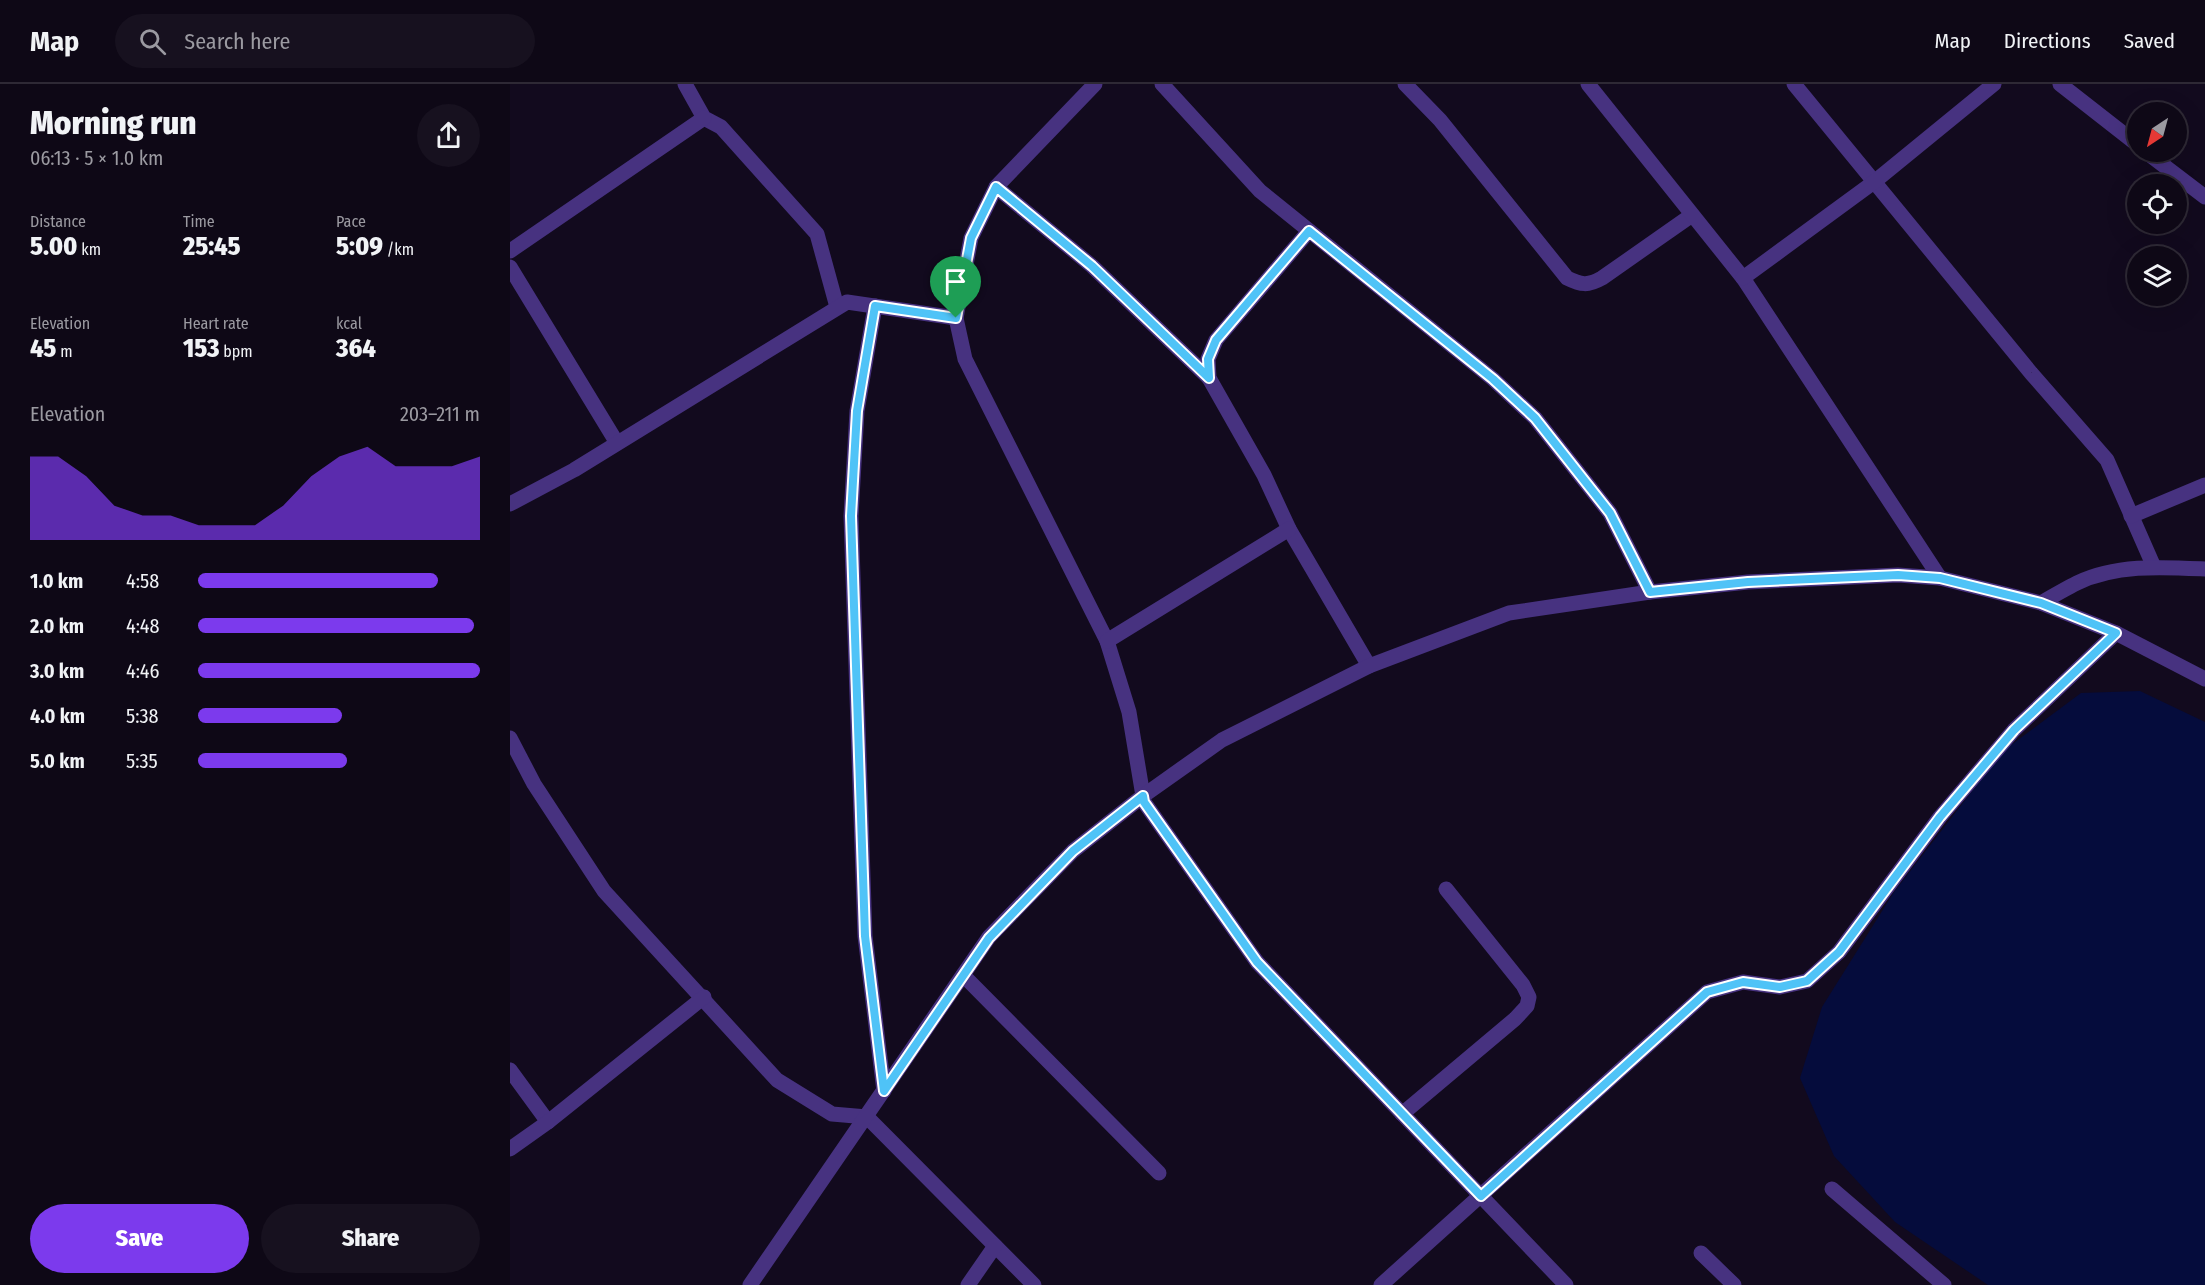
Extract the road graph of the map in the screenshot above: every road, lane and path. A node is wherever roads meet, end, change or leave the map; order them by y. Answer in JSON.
{"nodes":[{"id":1,"x":685,"y":84,"type":"edge"},
{"id":2,"x":1095,"y":84,"type":"edge"},
{"id":3,"x":1162,"y":84,"type":"edge"},
{"id":4,"x":1405,"y":84,"type":"edge"},
{"id":5,"x":1588,"y":84,"type":"edge"},
{"id":6,"x":1794,"y":84,"type":"edge"},
{"id":7,"x":1994,"y":84,"type":"edge"},
{"id":8,"x":2060,"y":84,"type":"edge"},
{"id":9,"x":704,"y":118,"type":"junction"},
{"id":10,"x":2127,"y":136,"type":"edge"},
{"id":11,"x":2159,"y":162,"type":"edge"},
{"id":12,"x":1874,"y":182,"type":"junction"},
{"id":13,"x":996,"y":187,"type":"junction"},
{"id":14,"x":2205,"y":197,"type":"edge"},
{"id":15,"x":1692,"y":215,"type":"junction"},
{"id":16,"x":1309,"y":231,"type":"junction"},
{"id":17,"x":510,"y":251,"type":"edge"},
{"id":18,"x":510,"y":267,"type":"edge"},
{"id":19,"x":1743,"y":278,"type":"junction"},
{"id":20,"x":875,"y":306,"type":"junction"},
{"id":21,"x":837,"y":307,"type":"junction"},
{"id":22,"x":956,"y":318,"type":"junction"},
{"id":23,"x":1209,"y":378,"type":"junction"},
{"id":24,"x":617,"y":443,"type":"junction"},
{"id":25,"x":2205,"y":485,"type":"edge"},
{"id":26,"x":510,"y":504,"type":"edge"},
{"id":27,"x":2132,"y":516,"type":"junction"},
{"id":28,"x":1289,"y":529,"type":"junction"},
{"id":29,"x":2154,"y":567,"type":"junction"},
{"id":30,"x":2205,"y":569,"type":"edge"},
{"id":31,"x":1940,"y":578,"type":"junction"},
{"id":32,"x":1650,"y":592,"type":"junction"},
{"id":33,"x":2041,"y":603,"type":"junction"},
{"id":34,"x":2116,"y":633,"type":"junction"},
{"id":35,"x":1107,"y":641,"type":"junction"},
{"id":36,"x":1369,"y":666,"type":"junction"},
{"id":37,"x":2205,"y":679,"type":"edge"},
{"id":38,"x":510,"y":738,"type":"edge"},
{"id":39,"x":1143,"y":796,"type":"junction"},
{"id":40,"x":1446,"y":889,"type":"dead end"},
{"id":41,"x":963,"y":975,"type":"junction"},
{"id":42,"x":704,"y":997,"type":"junction"},
{"id":43,"x":510,"y":1070,"type":"edge"},
{"id":44,"x":884,"y":1091,"type":"junction"},
{"id":45,"x":1402,"y":1114,"type":"junction"},
{"id":46,"x":867,"y":1117,"type":"junction"},
{"id":47,"x":548,"y":1122,"type":"junction"},
{"id":48,"x":510,"y":1149,"type":"edge"},
{"id":49,"x":1158,"y":1173,"type":"dead end"},
{"id":50,"x":1832,"y":1189,"type":"dead end"},
{"id":51,"x":1481,"y":1196,"type":"junction"},
{"id":52,"x":995,"y":1245,"type":"junction"},
{"id":53,"x":1701,"y":1253,"type":"dead end"},
{"id":54,"x":750,"y":1285,"type":"edge"},
{"id":55,"x":968,"y":1285,"type":"edge"},
{"id":56,"x":1034,"y":1285,"type":"edge"},
{"id":57,"x":1381,"y":1285,"type":"edge"},
{"id":58,"x":1566,"y":1285,"type":"edge"},
{"id":59,"x":1734,"y":1285,"type":"edge"},
{"id":60,"x":1944,"y":1285,"type":"edge"}],
"edges":[{"from":1,"to":9,"type":"street"},
{"from":2,"to":13,"type":"street"},
{"from":3,"to":16,"type":"street"},
{"from":4,"to":15,"type":"street"},
{"from":5,"to":15,"type":"street"},
{"from":6,"to":12,"type":"street"},
{"from":7,"to":12,"type":"street"},
{"from":8,"to":10,"type":"street"},
{"from":9,"to":17,"type":"street"},
{"from":9,"to":21,"type":"street"},
{"from":11,"to":14,"type":"street"},
{"from":12,"to":19,"type":"street"},
{"from":12,"to":27,"type":"street"},
{"from":13,"to":22,"type":"street"},
{"from":13,"to":23,"type":"street"},
{"from":15,"to":19,"type":"street"},
{"from":16,"to":23,"type":"street"},
{"from":16,"to":32,"type":"street"},
{"from":18,"to":24,"type":"street"},
{"from":19,"to":31,"type":"street"},
{"from":20,"to":21,"type":"street"},
{"from":20,"to":22,"type":"street"},
{"from":20,"to":44,"type":"street"},
{"from":21,"to":24,"type":"street"},
{"from":22,"to":35,"type":"street"},
{"from":23,"to":28,"type":"street"},
{"from":24,"to":26,"type":"street"},
{"from":25,"to":27,"type":"street"},
{"from":27,"to":29,"type":"street"},
{"from":28,"to":35,"type":"street"},
{"from":28,"to":36,"type":"street"},
{"from":29,"to":30,"type":"street"},
{"from":29,"to":33,"type":"street"},
{"from":31,"to":32,"type":"street"},
{"from":31,"to":33,"type":"street"},
{"from":32,"to":36,"type":"street"},
{"from":33,"to":34,"type":"street"},
{"from":34,"to":37,"type":"street"},
{"from":34,"to":51,"type":"street"},
{"from":35,"to":39,"type":"street"},
{"from":36,"to":39,"type":"street"},
{"from":38,"to":42,"type":"street"},
{"from":39,"to":41,"type":"street"},
{"from":39,"to":45,"type":"street"},
{"from":40,"to":45,"type":"street"},
{"from":41,"to":44,"type":"street"},
{"from":41,"to":49,"type":"street"},
{"from":42,"to":46,"type":"street"},
{"from":42,"to":47,"type":"street"},
{"from":43,"to":47,"type":"street"},
{"from":44,"to":46,"type":"street"},
{"from":45,"to":51,"type":"street"},
{"from":46,"to":52,"type":"street"},
{"from":46,"to":54,"type":"street"},
{"from":47,"to":48,"type":"street"},
{"from":50,"to":60,"type":"street"},
{"from":51,"to":57,"type":"street"},
{"from":51,"to":58,"type":"street"},
{"from":52,"to":55,"type":"street"},
{"from":52,"to":56,"type":"street"},
{"from":53,"to":59,"type":"street"}]}
